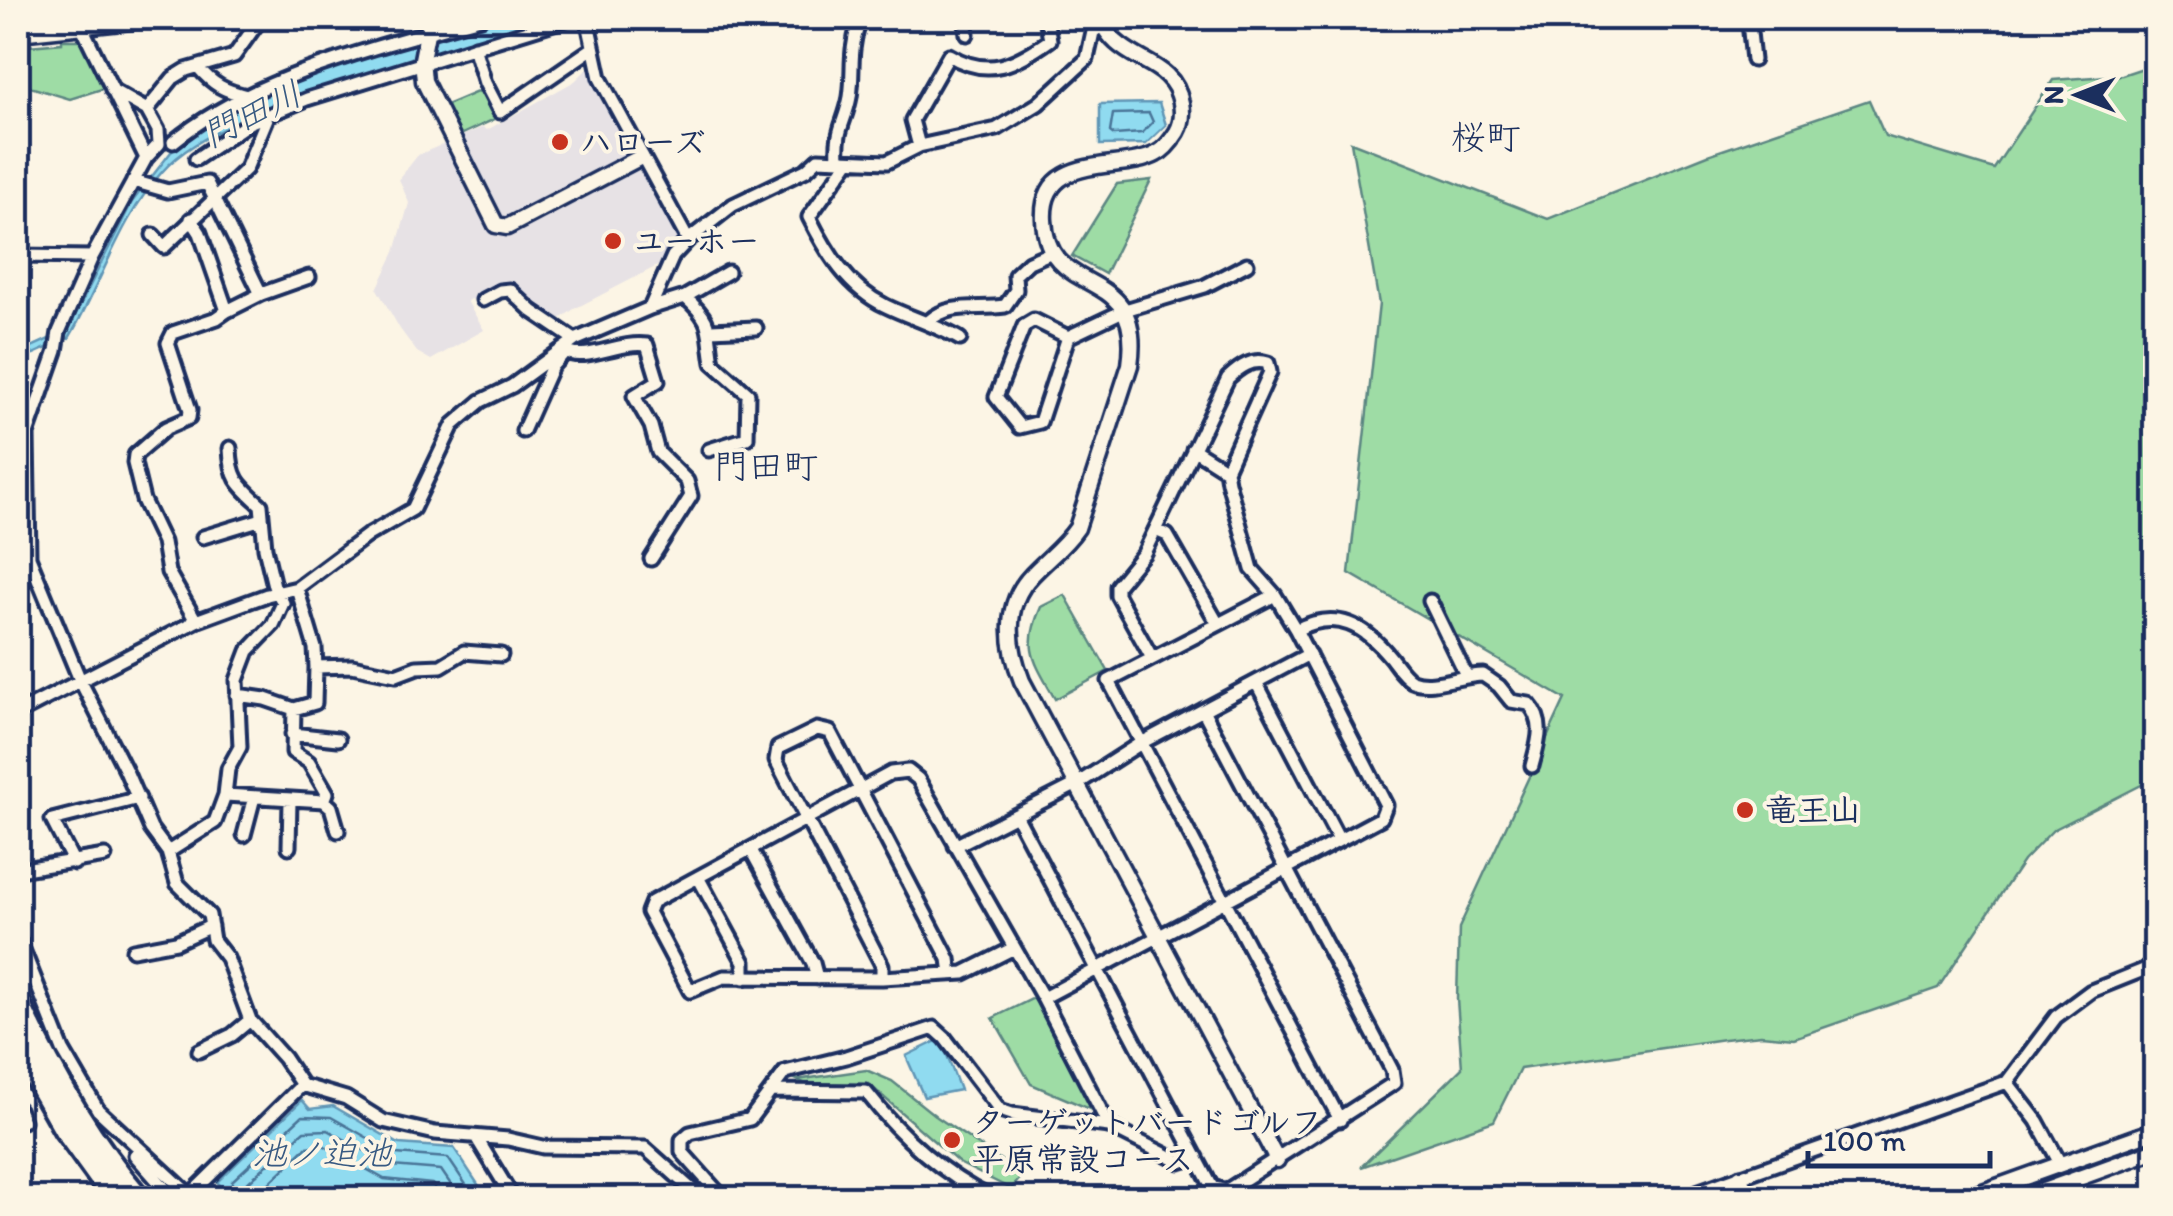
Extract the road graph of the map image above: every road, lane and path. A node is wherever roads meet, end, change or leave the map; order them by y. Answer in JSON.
{"nodes":[{"id":1,"x":128,"y":18,"type":"edge"},
{"id":2,"x":261,"y":18,"type":"edge"},
{"id":3,"x":480,"y":18,"type":"edge"},
{"id":4,"x":570,"y":18,"type":"edge"},
{"id":5,"x":587,"y":18,"type":"edge"},
{"id":6,"x":854,"y":18,"type":"edge"},
{"id":7,"x":964,"y":18,"type":"edge"},
{"id":8,"x":1046,"y":18,"type":"edge"},
{"id":9,"x":1745,"y":18,"type":"edge"},
{"id":10,"x":80,"y":21,"type":"edge"},
{"id":11,"x":1100,"y":21,"type":"edge"},
{"id":12,"x":18,"y":30,"type":"edge"},
{"id":13,"x":427,"y":30,"type":"edge"},
{"id":14,"x":967,"y":34,"type":"dead end"},
{"id":15,"x":474,"y":46,"type":"junction"},
{"id":16,"x":594,"y":48,"type":"junction"},
{"id":17,"x":422,"y":60,"type":"junction"},
{"id":18,"x":1753,"y":60,"type":"dead end"},
{"id":19,"x":198,"y":67,"type":"junction"},
{"id":20,"x":112,"y":90,"type":"junction"},
{"id":21,"x":248,"y":96,"type":"junction"},
{"id":22,"x":147,"y":110,"type":"junction"},
{"id":23,"x":268,"y":116,"type":"junction"},
{"id":24,"x":173,"y":142,"type":"dead end"},
{"id":25,"x":919,"y":146,"type":"junction"},
{"id":26,"x":642,"y":157,"type":"junction"},
{"id":27,"x":146,"y":158,"type":"junction"},
{"id":28,"x":196,"y":159,"type":"dead end"},
{"id":29,"x":843,"y":160,"type":"junction"},
{"id":30,"x":136,"y":182,"type":"junction"},
{"id":31,"x":215,"y":198,"type":"junction"},
{"id":32,"x":191,"y":220,"type":"junction"},
{"id":33,"x":153,"y":235,"type":"dead end"},
{"id":34,"x":688,"y":240,"type":"junction"},
{"id":35,"x":1052,"y":252,"type":"junction"},
{"id":36,"x":18,"y":256,"type":"edge"},
{"id":37,"x":92,"y":257,"type":"junction"},
{"id":38,"x":1247,"y":264,"type":"dead end"},
{"id":39,"x":728,"y":272,"type":"dead end"},
{"id":40,"x":309,"y":277,"type":"dead end"},
{"id":41,"x":261,"y":294,"type":"junction"},
{"id":42,"x":685,"y":297,"type":"junction"},
{"id":43,"x":483,"y":300,"type":"dead end"},
{"id":44,"x":650,"y":308,"type":"junction"},
{"id":45,"x":1124,"y":310,"type":"junction"},
{"id":46,"x":227,"y":311,"type":"junction"},
{"id":47,"x":930,"y":321,"type":"junction"},
{"id":48,"x":756,"y":328,"type":"dead end"},
{"id":49,"x":710,"y":330,"type":"junction"},
{"id":50,"x":1068,"y":337,"type":"junction"},
{"id":51,"x":960,"y":339,"type":"dead end"},
{"id":52,"x":568,"y":346,"type":"junction"},
{"id":53,"x":523,"y":431,"type":"dead end"},
{"id":54,"x":22,"y":435,"type":"edge"},
{"id":55,"x":230,"y":448,"type":"dead end"},
{"id":56,"x":709,"y":450,"type":"dead end"},
{"id":57,"x":1193,"y":450,"type":"junction"},
{"id":58,"x":1226,"y":470,"type":"junction"},
{"id":59,"x":262,"y":520,"type":"junction"},
{"id":60,"x":1154,"y":530,"type":"junction"},
{"id":61,"x":203,"y":537,"type":"dead end"},
{"id":62,"x":27,"y":543,"type":"junction"},
{"id":63,"x":18,"y":554,"type":"edge"},
{"id":64,"x":651,"y":559,"type":"dead end"},
{"id":65,"x":297,"y":588,"type":"junction"},
{"id":66,"x":280,"y":592,"type":"junction"},
{"id":67,"x":1275,"y":595,"type":"junction"},
{"id":68,"x":1430,"y":601,"type":"dead end"},
{"id":69,"x":196,"y":621,"type":"junction"},
{"id":70,"x":1218,"y":624,"type":"junction"},
{"id":71,"x":1296,"y":630,"type":"junction"},
{"id":72,"x":1309,"y":654,"type":"junction"},
{"id":73,"x":501,"y":655,"type":"dead end"},
{"id":74,"x":1152,"y":658,"type":"junction"},
{"id":75,"x":316,"y":667,"type":"junction"},
{"id":76,"x":1466,"y":675,"type":"junction"},
{"id":77,"x":80,"y":680,"type":"junction"},
{"id":78,"x":1256,"y":682,"type":"junction"},
{"id":79,"x":237,"y":695,"type":"junction"},
{"id":80,"x":294,"y":709,"type":"junction"},
{"id":81,"x":1203,"y":710,"type":"junction"},
{"id":82,"x":18,"y":713,"type":"edge"},
{"id":83,"x":292,"y":734,"type":"junction"},
{"id":84,"x":338,"y":740,"type":"dead end"},
{"id":85,"x":1141,"y":743,"type":"junction"},
{"id":86,"x":1532,"y":766,"type":"dead end"},
{"id":87,"x":1077,"y":784,"type":"junction"},
{"id":88,"x":861,"y":790,"type":"junction"},
{"id":89,"x":224,"y":795,"type":"junction"},
{"id":90,"x":254,"y":797,"type":"junction"},
{"id":91,"x":138,"y":798,"type":"junction"},
{"id":92,"x":290,"y":800,"type":"junction"},
{"id":93,"x":324,"y":800,"type":"junction"},
{"id":94,"x":1016,"y":815,"type":"junction"},
{"id":95,"x":807,"y":819,"type":"junction"},
{"id":96,"x":338,"y":831,"type":"dead end"},
{"id":97,"x":244,"y":835,"type":"dead end"},
{"id":98,"x":1339,"y":840,"type":"junction"},
{"id":99,"x":955,"y":846,"type":"junction"},
{"id":100,"x":289,"y":847,"type":"dead end"},
{"id":101,"x":751,"y":850,"type":"junction"},
{"id":102,"x":168,"y":852,"type":"junction"},
{"id":103,"x":105,"y":856,"type":"dead end"},
{"id":104,"x":74,"y":863,"type":"junction"},
{"id":105,"x":1284,"y":869,"type":"junction"},
{"id":106,"x":18,"y":870,"type":"edge"},
{"id":107,"x":698,"y":877,"type":"junction"},
{"id":108,"x":1225,"y":901,"type":"junction"},
{"id":109,"x":211,"y":926,"type":"junction"},
{"id":110,"x":1158,"y":936,"type":"junction"},
{"id":111,"x":18,"y":938,"type":"edge"},
{"id":112,"x":1014,"y":948,"type":"junction"},
{"id":113,"x":133,"y":950,"type":"dead end"},
{"id":114,"x":2156,"y":965,"type":"edge"},
{"id":115,"x":1096,"y":970,"type":"junction"},
{"id":116,"x":951,"y":974,"type":"junction"},
{"id":117,"x":744,"y":978,"type":"junction"},
{"id":118,"x":817,"y":978,"type":"junction"},
{"id":119,"x":882,"y":978,"type":"junction"},
{"id":120,"x":1043,"y":998,"type":"junction"},
{"id":121,"x":18,"y":1001,"type":"edge"},
{"id":122,"x":250,"y":1020,"type":"junction"},
{"id":123,"x":18,"y":1047,"type":"edge"},
{"id":124,"x":199,"y":1052,"type":"dead end"},
{"id":125,"x":2007,"y":1082,"type":"junction"},
{"id":126,"x":302,"y":1085,"type":"junction"},
{"id":127,"x":771,"y":1091,"type":"junction"},
{"id":128,"x":1340,"y":1120,"type":"junction"},
{"id":129,"x":1108,"y":1126,"type":"junction"},
{"id":130,"x":2156,"y":1130,"type":"edge"},
{"id":131,"x":124,"y":1136,"type":"junction"},
{"id":132,"x":476,"y":1137,"type":"junction"},
{"id":133,"x":2137,"y":1138,"type":"junction"},
{"id":134,"x":2149,"y":1152,"type":"edge"},
{"id":135,"x":1198,"y":1157,"type":"junction"},
{"id":136,"x":1277,"y":1160,"type":"junction"},
{"id":137,"x":2061,"y":1166,"type":"junction"},
{"id":138,"x":1740,"y":1177,"type":"junction"},
{"id":139,"x":191,"y":1197,"type":"edge"},
{"id":140,"x":114,"y":1198,"type":"edge"},
{"id":141,"x":140,"y":1198,"type":"edge"},
{"id":142,"x":173,"y":1198,"type":"edge"},
{"id":143,"x":513,"y":1198,"type":"edge"},
{"id":144,"x":700,"y":1198,"type":"edge"},
{"id":145,"x":722,"y":1198,"type":"edge"},
{"id":146,"x":990,"y":1198,"type":"edge"},
{"id":147,"x":1680,"y":1198,"type":"edge"},
{"id":148,"x":1748,"y":1198,"type":"edge"},
{"id":149,"x":1966,"y":1198,"type":"edge"},
{"id":150,"x":2024,"y":1198,"type":"edge"}],
"edges":[{"from":1,"to":10,"type":"highway"},
{"from":2,"to":19,"type":"street"},
{"from":3,"to":13,"type":"street"},
{"from":4,"to":15,"type":"street"},
{"from":5,"to":16,"type":"street"},
{"from":6,"to":29,"type":"street"},
{"from":7,"to":14,"type":"street"},
{"from":8,"to":25,"type":"street"},
{"from":9,"to":18,"type":"street"},
{"from":10,"to":12,"type":"highway"},
{"from":10,"to":20,"type":"street"},
{"from":11,"to":25,"type":"street"},
{"from":11,"to":35,"type":"street"},
{"from":13,"to":17,"type":"street"},
{"from":13,"to":21,"type":"street"},
{"from":15,"to":16,"type":"street"},
{"from":15,"to":17,"type":"street"},
{"from":16,"to":26,"type":"street"},
{"from":17,"to":23,"type":"street"},
{"from":17,"to":26,"type":"street"},
{"from":19,"to":21,"type":"street"},
{"from":19,"to":22,"type":"street"},
{"from":20,"to":22,"type":"street"},
{"from":20,"to":27,"type":"street"},
{"from":21,"to":24,"type":"street"},
{"from":22,"to":27,"type":"street"},
{"from":23,"to":28,"type":"street"},
{"from":23,"to":31,"type":"street"},
{"from":25,"to":29,"type":"street"},
{"from":26,"to":34,"type":"street"},
{"from":27,"to":30,"type":"street"},
{"from":29,"to":34,"type":"street"},
{"from":29,"to":47,"type":"street"},
{"from":30,"to":31,"type":"street"},
{"from":30,"to":37,"type":"street"},
{"from":31,"to":32,"type":"street"},
{"from":31,"to":41,"type":"street"},
{"from":32,"to":33,"type":"street"},
{"from":32,"to":46,"type":"street"},
{"from":34,"to":44,"type":"street"},
{"from":35,"to":45,"type":"street"},
{"from":35,"to":47,"type":"street"},
{"from":36,"to":37,"type":"street"},
{"from":37,"to":54,"type":"street"},
{"from":38,"to":45,"type":"street"},
{"from":39,"to":42,"type":"street"},
{"from":40,"to":41,"type":"street"},
{"from":41,"to":46,"type":"street"},
{"from":42,"to":44,"type":"street"},
{"from":42,"to":49,"type":"street"},
{"from":43,"to":52,"type":"street"},
{"from":44,"to":52,"type":"street"},
{"from":45,"to":50,"type":"street"},
{"from":45,"to":87,"type":"street"},
{"from":46,"to":69,"type":"street"},
{"from":47,"to":51,"type":"street"},
{"from":48,"to":49,"type":"street"},
{"from":49,"to":56,"type":"street"},
{"from":50,"to":50,"type":"street"},
{"from":52,"to":53,"type":"street"},
{"from":52,"to":64,"type":"street"},
{"from":52,"to":65,"type":"street"},
{"from":54,"to":62,"type":"street"},
{"from":55,"to":59,"type":"street"},
{"from":57,"to":58,"type":"street"},
{"from":57,"to":58,"type":"street"},
{"from":57,"to":60,"type":"street"},
{"from":58,"to":67,"type":"street"},
{"from":59,"to":61,"type":"street"},
{"from":59,"to":66,"type":"street"},
{"from":60,"to":70,"type":"street"},
{"from":60,"to":74,"type":"street"},
{"from":62,"to":63,"type":"street"},
{"from":62,"to":77,"type":"street"},
{"from":65,"to":66,"type":"street"},
{"from":65,"to":75,"type":"street"},
{"from":66,"to":69,"type":"street"},
{"from":66,"to":79,"type":"street"},
{"from":67,"to":70,"type":"street"},
{"from":67,"to":71,"type":"street"},
{"from":68,"to":76,"type":"street"},
{"from":69,"to":77,"type":"street"},
{"from":70,"to":74,"type":"street"},
{"from":71,"to":72,"type":"street"},
{"from":71,"to":76,"type":"street"},
{"from":72,"to":78,"type":"street"},
{"from":72,"to":98,"type":"street"},
{"from":73,"to":75,"type":"street"},
{"from":74,"to":85,"type":"street"},
{"from":75,"to":80,"type":"street"},
{"from":76,"to":86,"type":"street"},
{"from":77,"to":82,"type":"street"},
{"from":77,"to":91,"type":"street"},
{"from":78,"to":81,"type":"street"},
{"from":78,"to":98,"type":"street"},
{"from":79,"to":80,"type":"street"},
{"from":79,"to":89,"type":"street"},
{"from":80,"to":83,"type":"street"},
{"from":81,"to":85,"type":"street"},
{"from":81,"to":105,"type":"street"},
{"from":83,"to":84,"type":"street"},
{"from":83,"to":93,"type":"street"},
{"from":85,"to":87,"type":"street"},
{"from":85,"to":108,"type":"street"},
{"from":87,"to":94,"type":"street"},
{"from":87,"to":110,"type":"street"},
{"from":88,"to":95,"type":"street"},
{"from":88,"to":95,"type":"street"},
{"from":88,"to":99,"type":"street"},
{"from":88,"to":116,"type":"street"},
{"from":89,"to":90,"type":"street"},
{"from":89,"to":102,"type":"street"},
{"from":90,"to":92,"type":"street"},
{"from":90,"to":97,"type":"street"},
{"from":91,"to":102,"type":"street"},
{"from":91,"to":104,"type":"street"},
{"from":92,"to":93,"type":"street"},
{"from":92,"to":100,"type":"street"},
{"from":93,"to":96,"type":"street"},
{"from":94,"to":99,"type":"street"},
{"from":94,"to":115,"type":"street"},
{"from":95,"to":101,"type":"street"},
{"from":95,"to":119,"type":"street"},
{"from":98,"to":105,"type":"street"},
{"from":99,"to":112,"type":"street"},
{"from":101,"to":107,"type":"street"},
{"from":101,"to":118,"type":"street"},
{"from":102,"to":109,"type":"street"},
{"from":103,"to":104,"type":"street"},
{"from":104,"to":106,"type":"street"},
{"from":105,"to":108,"type":"street"},
{"from":105,"to":128,"type":"street"},
{"from":107,"to":117,"type":"street"},
{"from":107,"to":117,"type":"street"},
{"from":108,"to":110,"type":"street"},
{"from":108,"to":128,"type":"street"},
{"from":109,"to":113,"type":"street"},
{"from":109,"to":122,"type":"street"},
{"from":110,"to":115,"type":"street"},
{"from":110,"to":136,"type":"street"},
{"from":111,"to":131,"type":"street"},
{"from":112,"to":116,"type":"street"},
{"from":112,"to":120,"type":"street"},
{"from":114,"to":125,"type":"street"},
{"from":115,"to":120,"type":"street"},
{"from":115,"to":135,"type":"street"},
{"from":116,"to":119,"type":"street"},
{"from":117,"to":118,"type":"street"},
{"from":118,"to":119,"type":"street"},
{"from":120,"to":129,"type":"street"},
{"from":121,"to":141,"type":"highway"},
{"from":122,"to":124,"type":"street"},
{"from":122,"to":126,"type":"street"},
{"from":123,"to":140,"type":"highway"},
{"from":125,"to":137,"type":"street"},
{"from":125,"to":138,"type":"street"},
{"from":126,"to":132,"type":"street"},
{"from":126,"to":139,"type":"street"},
{"from":127,"to":129,"type":"street"},
{"from":127,"to":145,"type":"street"},
{"from":127,"to":146,"type":"street"},
{"from":128,"to":136,"type":"street"},
{"from":129,"to":135,"type":"street"},
{"from":130,"to":133,"type":"street"},
{"from":131,"to":139,"type":"street"},
{"from":131,"to":142,"type":"street"},
{"from":132,"to":143,"type":"street"},
{"from":132,"to":144,"type":"street"},
{"from":133,"to":134,"type":"street"},
{"from":133,"to":137,"type":"street"},
{"from":134,"to":150,"type":"street"},
{"from":135,"to":136,"type":"street"},
{"from":137,"to":149,"type":"street"},
{"from":138,"to":147,"type":"street"},
{"from":138,"to":148,"type":"street"}]}
